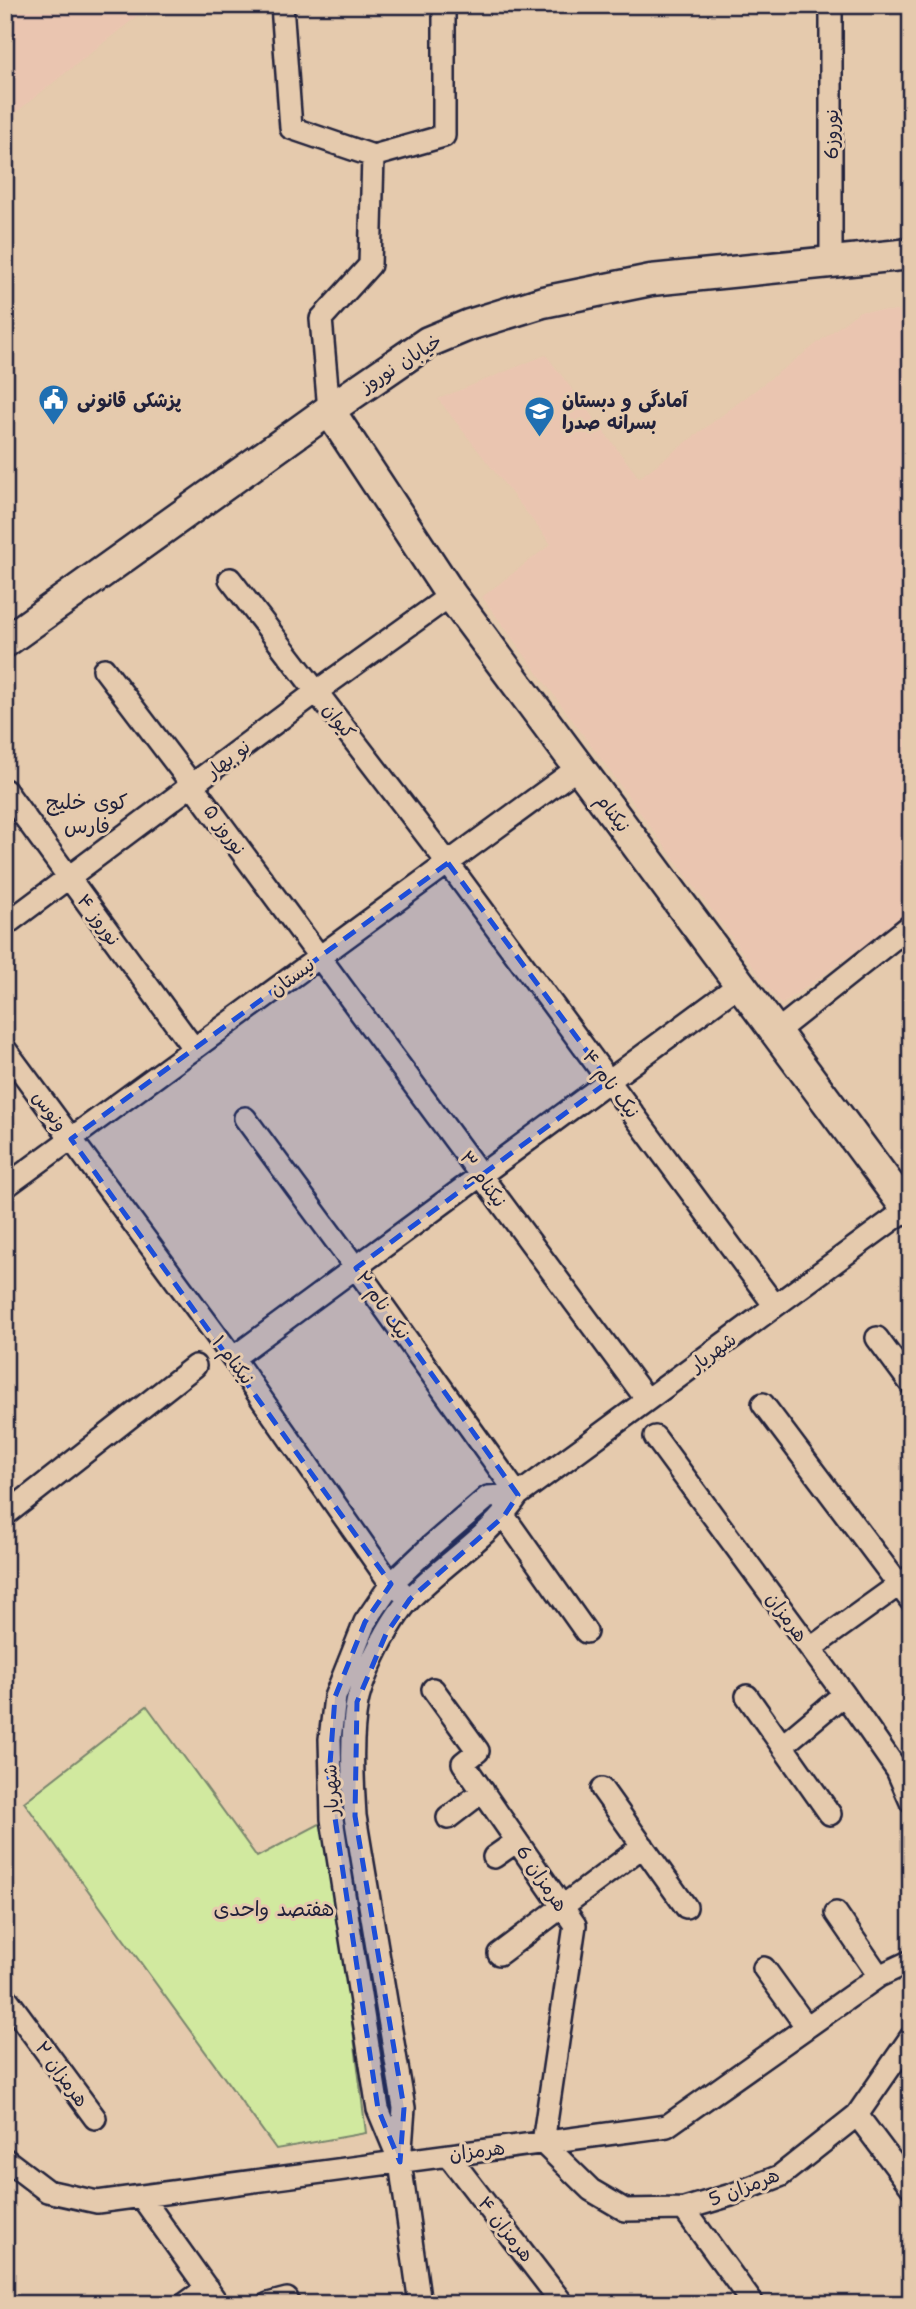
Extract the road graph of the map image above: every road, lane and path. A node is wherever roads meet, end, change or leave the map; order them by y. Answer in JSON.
{"nodes":[{"id":1,"x":282,"y":5,"type":"edge"},
{"id":2,"x":444,"y":5,"type":"edge"},
{"id":3,"x":831,"y":5,"type":"edge"},
{"id":4,"x":373,"y":156,"type":"junction"},
{"id":5,"x":911,"y":254,"type":"edge"},
{"id":6,"x":831,"y":262,"type":"junction"},
{"id":7,"x":329,"y":410,"type":"junction"},
{"id":8,"x":230,"y":579,"type":"dead end"},
{"id":9,"x":451,"y":595,"type":"junction"},
{"id":10,"x":5,"y":642,"type":"edge"},
{"id":11,"x":104,"y":670,"type":"dead end"},
{"id":12,"x":316,"y":692,"type":"junction"},
{"id":13,"x":579,"y":767,"type":"junction"},
{"id":14,"x":193,"y":786,"type":"junction"},
{"id":15,"x":5,"y":790,"type":"edge"},
{"id":16,"x":448,"y":863,"type":"junction"},
{"id":17,"x":68,"y":878,"type":"junction"},
{"id":18,"x":5,"y":925,"type":"edge"},
{"id":19,"x":911,"y":925,"type":"edge"},
{"id":20,"x":319,"y":957,"type":"junction"},
{"id":21,"x":740,"y":984,"type":"junction"},
{"id":22,"x":776,"y":1032,"type":"junction"},
{"id":23,"x":5,"y":1049,"type":"edge"},
{"id":24,"x":194,"y":1049,"type":"junction"},
{"id":25,"x":609,"y":1081,"type":"junction"},
{"id":26,"x":245,"y":1118,"type":"dead end"},
{"id":27,"x":71,"y":1139,"type":"junction"},
{"id":28,"x":481,"y":1175,"type":"junction"},
{"id":29,"x":5,"y":1187,"type":"edge"},
{"id":30,"x":909,"y":1209,"type":"edge"},
{"id":31,"x":356,"y":1268,"type":"junction"},
{"id":32,"x":775,"y":1306,"type":"junction"},
{"id":33,"x":877,"y":1338,"type":"dead end"},
{"id":34,"x":233,"y":1358,"type":"junction"},
{"id":35,"x":195,"y":1366,"type":"dead end"},
{"id":36,"x":911,"y":1384,"type":"edge"},
{"id":37,"x":647,"y":1401,"type":"junction"},
{"id":38,"x":763,"y":1404,"type":"dead end"},
{"id":39,"x":655,"y":1437,"type":"dead end"},
{"id":40,"x":518,"y":1495,"type":"junction"},
{"id":41,"x":5,"y":1507,"type":"edge"},
{"id":42,"x":504,"y":1516,"type":"junction"},
{"id":43,"x":391,"y":1584,"type":"junction"},
{"id":44,"x":907,"y":1588,"type":"edge"},
{"id":45,"x":410,"y":1599,"type":"junction"},
{"id":46,"x":586,"y":1632,"type":"dead end"},
{"id":47,"x":811,"y":1648,"type":"junction"},
{"id":48,"x":433,"y":1689,"type":"dead end"},
{"id":49,"x":844,"y":1694,"type":"junction"},
{"id":50,"x":747,"y":1696,"type":"dead end"},
{"id":51,"x":782,"y":1746,"type":"junction"},
{"id":52,"x":602,"y":1789,"type":"dead end"},
{"id":53,"x":483,"y":1791,"type":"junction"},
{"id":54,"x":911,"y":1801,"type":"edge"},
{"id":55,"x":830,"y":1814,"type":"dead end"},
{"id":56,"x":448,"y":1818,"type":"dead end"},
{"id":57,"x":517,"y":1841,"type":"junction"},
{"id":58,"x":643,"y":1846,"type":"junction"},
{"id":59,"x":494,"y":1857,"type":"dead end"},
{"id":60,"x":562,"y":1906,"type":"junction"},
{"id":61,"x":686,"y":1907,"type":"dead end"},
{"id":62,"x":836,"y":1913,"type":"dead end"},
{"id":63,"x":499,"y":1954,"type":"dead end"},
{"id":64,"x":911,"y":1961,"type":"edge"},
{"id":65,"x":764,"y":1968,"type":"dead end"},
{"id":66,"x":879,"y":1976,"type":"junction"},
{"id":67,"x":5,"y":1996,"type":"edge"},
{"id":68,"x":806,"y":2026,"type":"junction"},
{"id":69,"x":911,"y":2037,"type":"edge"},
{"id":70,"x":857,"y":2115,"type":"junction"},
{"id":71,"x":95,"y":2118,"type":"dead end"},
{"id":72,"x":543,"y":2143,"type":"junction"},
{"id":73,"x":449,"y":2155,"type":"junction"},
{"id":74,"x":5,"y":2159,"type":"edge"},
{"id":75,"x":400,"y":2162,"type":"junction"},
{"id":76,"x":911,"y":2187,"type":"edge"},
{"id":77,"x":141,"y":2196,"type":"junction"},
{"id":78,"x":684,"y":2208,"type":"junction"},
{"id":79,"x":212,"y":2296,"type":"edge"},
{"id":80,"x":185,"y":2304,"type":"edge"},
{"id":81,"x":420,"y":2304,"type":"edge"},
{"id":82,"x":563,"y":2304,"type":"edge"},
{"id":83,"x":753,"y":2304,"type":"edge"}],
"edges":[{"from":1,"to":4,"type":"street"},
{"from":2,"to":4,"type":"street"},
{"from":3,"to":6,"type":"street","name":"نوروز6"},
{"from":4,"to":7,"type":"street"},
{"from":5,"to":6,"type":"street","name":"خیابان نوروز"},
{"from":6,"to":7,"type":"street","name":"خیابان نوروز"},
{"from":7,"to":9,"type":"street","name":"نیکنام"},
{"from":7,"to":10,"type":"street","name":"خیابان نوروز"},
{"from":8,"to":12,"type":"street","name":"کیوان"},
{"from":9,"to":12,"type":"street","name":"نو بهار"},
{"from":9,"to":13,"type":"street","name":"نیکنام"},
{"from":11,"to":14,"type":"street","name":"نوروز ۵"},
{"from":12,"to":14,"type":"street","name":"نو بهار"},
{"from":12,"to":16,"type":"street","name":"کیوان"},
{"from":13,"to":16,"type":"street","name":"نیستان"},
{"from":13,"to":21,"type":"street","name":"نیکنام"},
{"from":14,"to":17,"type":"street","name":"نو بهار"},
{"from":14,"to":20,"type":"street","name":"نوروز ۵"},
{"from":15,"to":17,"type":"street","name":"نوروز ۴"},
{"from":16,"to":20,"type":"street","name":"نیستان"},
{"from":16,"to":25,"type":"street","name":"نیک نام ۴"},
{"from":17,"to":18,"type":"street","name":"نو بهار"},
{"from":17,"to":24,"type":"street","name":"نوروز ۴"},
{"from":19,"to":22,"type":"street"},
{"from":20,"to":24,"type":"street","name":"نیستان"},
{"from":20,"to":28,"type":"street","name":"نیکنام ۳"},
{"from":21,"to":22,"type":"street","name":"نیکنام"},
{"from":21,"to":25,"type":"street"},
{"from":22,"to":30,"type":"street","name":"نیکنام"},
{"from":23,"to":27,"type":"street","name":"ونوس"},
{"from":24,"to":27,"type":"street","name":"نیستان"},
{"from":25,"to":28,"type":"street"},
{"from":25,"to":32,"type":"street","name":"نیک نام ۴"},
{"from":26,"to":31,"type":"street","name":"نیک نام ۲"},
{"from":27,"to":29,"type":"street","name":"نیستان"},
{"from":27,"to":34,"type":"street","name":"نیکنام ۱"},
{"from":28,"to":31,"type":"street"},
{"from":28,"to":37,"type":"street","name":"نیکنام ۳"},
{"from":30,"to":32,"type":"street","name":"شهریار"},
{"from":31,"to":34,"type":"street"},
{"from":31,"to":40,"type":"street","name":"نیک نام ۲"},
{"from":32,"to":37,"type":"street","name":"شهریار"},
{"from":33,"to":36,"type":"street"},
{"from":34,"to":43,"type":"street","name":"نیکنام ۱"},
{"from":35,"to":41,"type":"street"},
{"from":37,"to":40,"type":"street","name":"شهریار"},
{"from":38,"to":44,"type":"street"},
{"from":39,"to":47,"type":"street","name":"هرمزان"},
{"from":40,"to":42,"type":"street","name":"شهریار"},
{"from":40,"to":43,"type":"street","name":"شهریار"},
{"from":42,"to":45,"type":"street","name":"شهریار"},
{"from":42,"to":46,"type":"street"},
{"from":43,"to":45,"type":"street","name":"نیکنام ۱"},
{"from":43,"to":75,"type":"street","name":"شهریار"},
{"from":44,"to":47,"type":"street"},
{"from":45,"to":75,"type":"street","name":"شهریار"},
{"from":47,"to":49,"type":"street","name":"هرمزان"},
{"from":48,"to":53,"type":"street","name":"هرمزان 6"},
{"from":49,"to":51,"type":"street"},
{"from":49,"to":54,"type":"street","name":"هرمزان"},
{"from":50,"to":51,"type":"street"},
{"from":51,"to":55,"type":"street"},
{"from":52,"to":58,"type":"street"},
{"from":53,"to":56,"type":"street"},
{"from":53,"to":57,"type":"street","name":"هرمزان 6"},
{"from":57,"to":59,"type":"street"},
{"from":57,"to":60,"type":"street","name":"هرمزان 6"},
{"from":58,"to":60,"type":"street"},
{"from":58,"to":61,"type":"street"},
{"from":60,"to":63,"type":"street"},
{"from":60,"to":72,"type":"street","name":"هرمزان 6"},
{"from":62,"to":66,"type":"street"},
{"from":64,"to":66,"type":"street","name":"هرمزان"},
{"from":65,"to":68,"type":"street"},
{"from":66,"to":68,"type":"street","name":"هرمزان"},
{"from":67,"to":71,"type":"street","name":"هرمزان ۲"},
{"from":68,"to":72,"type":"street","name":"هرمزان"},
{"from":69,"to":70,"type":"street","name":"هرمزان 5"},
{"from":70,"to":76,"type":"street"},
{"from":70,"to":78,"type":"street","name":"هرمزان 5"},
{"from":72,"to":73,"type":"street","name":"هرمزان"},
{"from":72,"to":78,"type":"street","name":"هرمزان 5"},
{"from":73,"to":75,"type":"street","name":"هرمزان"},
{"from":73,"to":82,"type":"street","name":"هرمزان ۴"},
{"from":74,"to":77,"type":"street","name":"هرمزان"},
{"from":75,"to":77,"type":"street","name":"هرمزان"},
{"from":75,"to":81,"type":"street","name":"شهریار"},
{"from":77,"to":79,"type":"street"},
{"from":78,"to":83,"type":"street"},
{"from":79,"to":80,"type":"street"}]}
